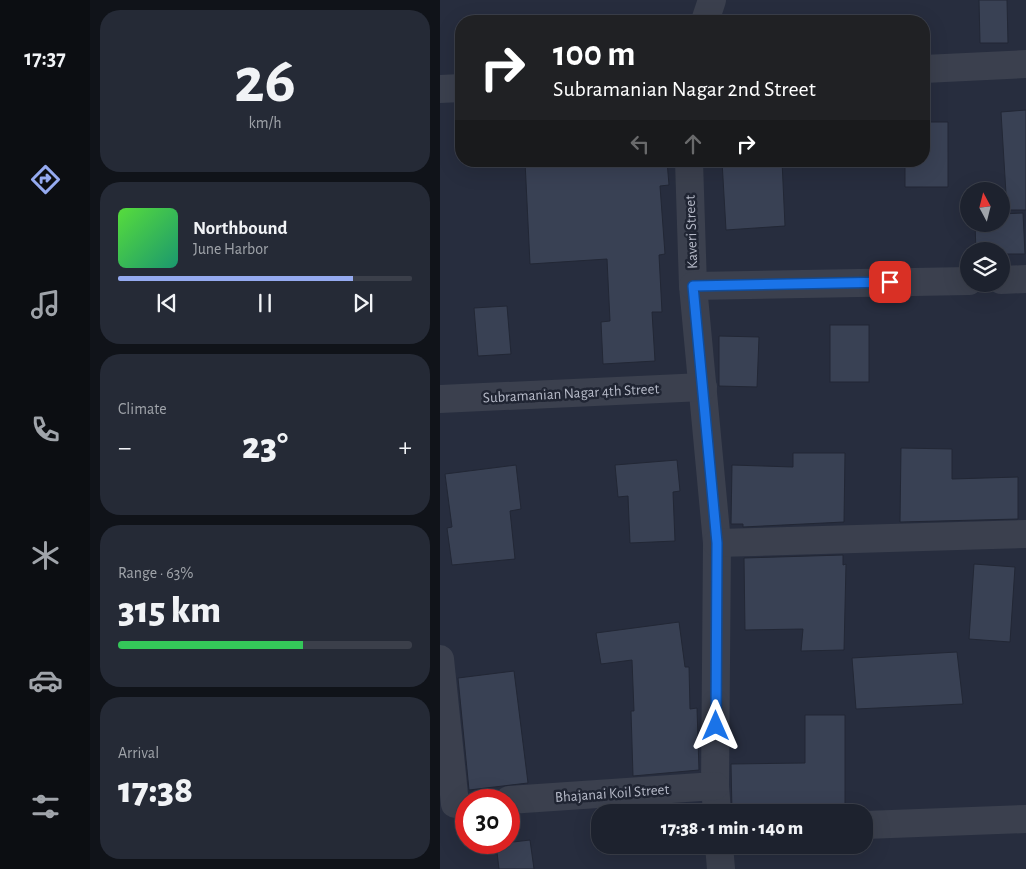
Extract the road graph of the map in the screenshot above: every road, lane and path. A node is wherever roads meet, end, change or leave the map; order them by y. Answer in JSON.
{"nodes":[{"id":1,"x":712,"y":0,"type":"edge"},
{"id":2,"x":707,"y":15,"type":"edge"},
{"id":3,"x":1026,"y":64,"type":"edge"},
{"id":4,"x":930,"y":69,"type":"edge"},
{"id":5,"x":455,"y":88,"type":"edge"},
{"id":6,"x":440,"y":89,"type":"edge"},
{"id":7,"x":689,"y":167,"type":"edge"},
{"id":8,"x":960,"y":280,"type":"edge"},
{"id":9,"x":1010,"y":280,"type":"edge"},
{"id":10,"x":1026,"y":280,"type":"edge"},
{"id":11,"x":693,"y":286,"type":"junction"},
{"id":12,"x":703,"y":387,"type":"junction"},
{"id":13,"x":440,"y":399,"type":"edge"},
{"id":14,"x":1026,"y":534,"type":"edge"},
{"id":15,"x":717,"y":543,"type":"junction"},
{"id":16,"x":440,"y":659,"type":"edge"},
{"id":17,"x":715,"y":786,"type":"junction"},
{"id":18,"x":520,"y":799,"type":"edge"},
{"id":19,"x":454,"y":804,"type":"edge"},
{"id":20,"x":716,"y":804,"type":"edge"},
{"id":21,"x":1026,"y":819,"type":"edge"},
{"id":22,"x":873,"y":825,"type":"edge"},
{"id":23,"x":720,"y":854,"type":"edge"},
{"id":24,"x":721,"y":869,"type":"edge"}],
"edges":[{"from":1,"to":2,"type":"street"},
{"from":3,"to":4,"type":"street"},
{"from":5,"to":6,"type":"street"},
{"from":7,"to":11,"type":"street","name":"Kaveri Street"},
{"from":8,"to":11,"type":"street"},
{"from":9,"to":10,"type":"street"},
{"from":11,"to":12,"type":"street","name":"Kaveri Street"},
{"from":12,"to":13,"type":"street","name":"Subramanian Nagar 4th Street"},
{"from":12,"to":15,"type":"street","name":"Kaveri Street"},
{"from":14,"to":15,"type":"street"},
{"from":15,"to":17,"type":"street","name":"Kaveri Street"},
{"from":16,"to":19,"type":"street"},
{"from":17,"to":18,"type":"street","name":"Bhajanai Koil Street"},
{"from":17,"to":20,"type":"street","name":"Kaveri Street"},
{"from":21,"to":22,"type":"street"},
{"from":23,"to":24,"type":"street"}]}
